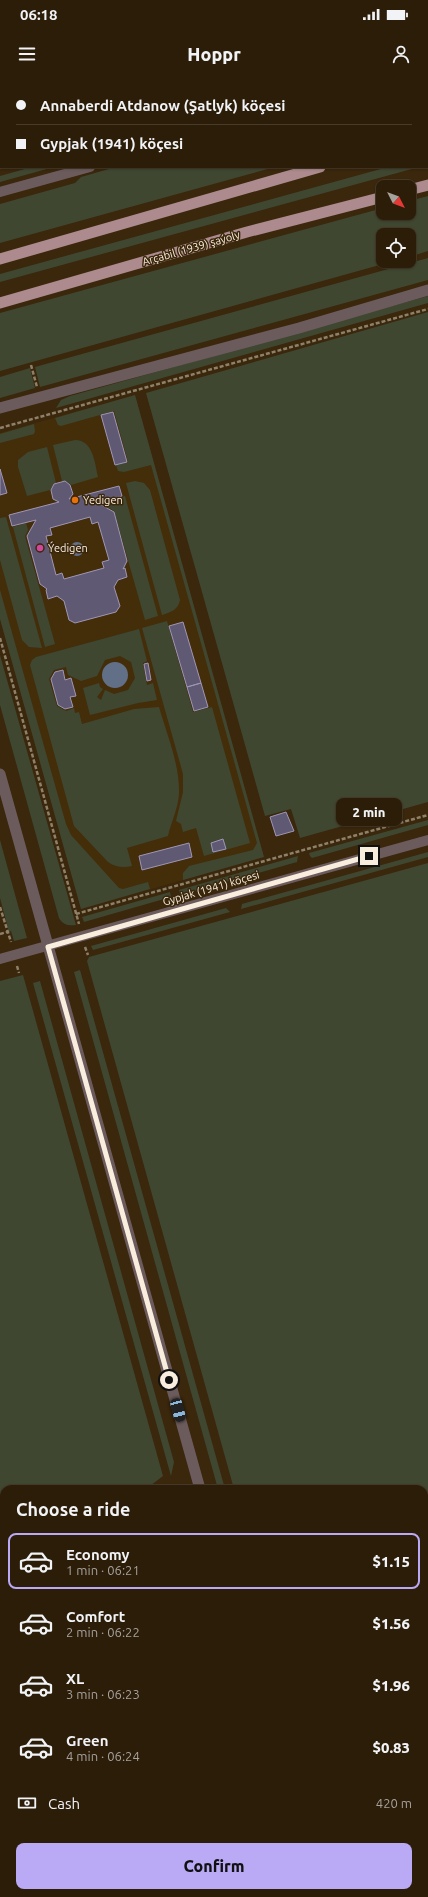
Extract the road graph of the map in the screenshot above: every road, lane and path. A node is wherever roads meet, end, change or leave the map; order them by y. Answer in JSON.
{"nodes":[{"id":1,"x":86,"y":168,"type":"edge"},
{"id":2,"x":317,"y":168,"type":"edge"},
{"id":3,"x":428,"y":185,"type":"edge"},
{"id":4,"x":416,"y":188,"type":"edge"},
{"id":5,"x":0,"y":192,"type":"edge"},
{"id":6,"x":376,"y":199,"type":"edge"},
{"id":7,"x":0,"y":259,"type":"edge"},
{"id":8,"x":428,"y":290,"type":"edge"},
{"id":9,"x":0,"y":303,"type":"edge"},
{"id":10,"x":428,"y":309,"type":"edge"},
{"id":11,"x":31,"y":365,"type":"dead end"},
{"id":12,"x":40,"y":396,"type":"junction"},
{"id":13,"x":0,"y":408,"type":"edge"},
{"id":14,"x":0,"y":428,"type":"edge"},
{"id":15,"x":0,"y":638,"type":"edge"},
{"id":16,"x":0,"y":774,"type":"edge"},
{"id":17,"x":428,"y":815,"type":"edge"},
{"id":18,"x":428,"y":840,"type":"edge"},
{"id":19,"x":0,"y":907,"type":"edge"},
{"id":20,"x":76,"y":914,"type":"junction"},
{"id":21,"x":79,"y":924,"type":"dead end"},
{"id":22,"x":7,"y":932,"type":"junction"},
{"id":23,"x":0,"y":934,"type":"edge"},
{"id":24,"x":10,"y":942,"type":"dead end"},
{"id":25,"x":48,"y":947,"type":"junction"},
{"id":26,"x":86,"y":947,"type":"dead end"},
{"id":27,"x":88,"y":954,"type":"dead end"},
{"id":28,"x":0,"y":959,"type":"edge"},
{"id":29,"x":17,"y":966,"type":"dead end"},
{"id":30,"x":19,"y":973,"type":"dead end"},
{"id":31,"x":196,"y":1485,"type":"edge"}],
"edges":[{"from":1,"to":5,"type":"street"},
{"from":2,"to":7,"type":"main road"},
{"from":3,"to":4,"type":"main road"},
{"from":6,"to":9,"type":"main road","name":"Arçabil (1939) şaýoly"},
{"from":8,"to":12,"type":"street"},
{"from":10,"to":14,"type":"path"},
{"from":11,"to":12,"type":"path"},
{"from":12,"to":13,"type":"street"},
{"from":15,"to":20,"type":"path"},
{"from":16,"to":25,"type":"street"},
{"from":17,"to":20,"type":"path"},
{"from":18,"to":25,"type":"street","name":"Gypjak (1941) köçesi"},
{"from":19,"to":22,"type":"path"},
{"from":20,"to":21,"type":"path"},
{"from":22,"to":23,"type":"path"},
{"from":22,"to":24,"type":"path"},
{"from":25,"to":28,"type":"street","name":"Gypjak (1941) köçesi"},
{"from":25,"to":31,"type":"street"},
{"from":26,"to":27,"type":"path"},
{"from":29,"to":30,"type":"path"}]}
